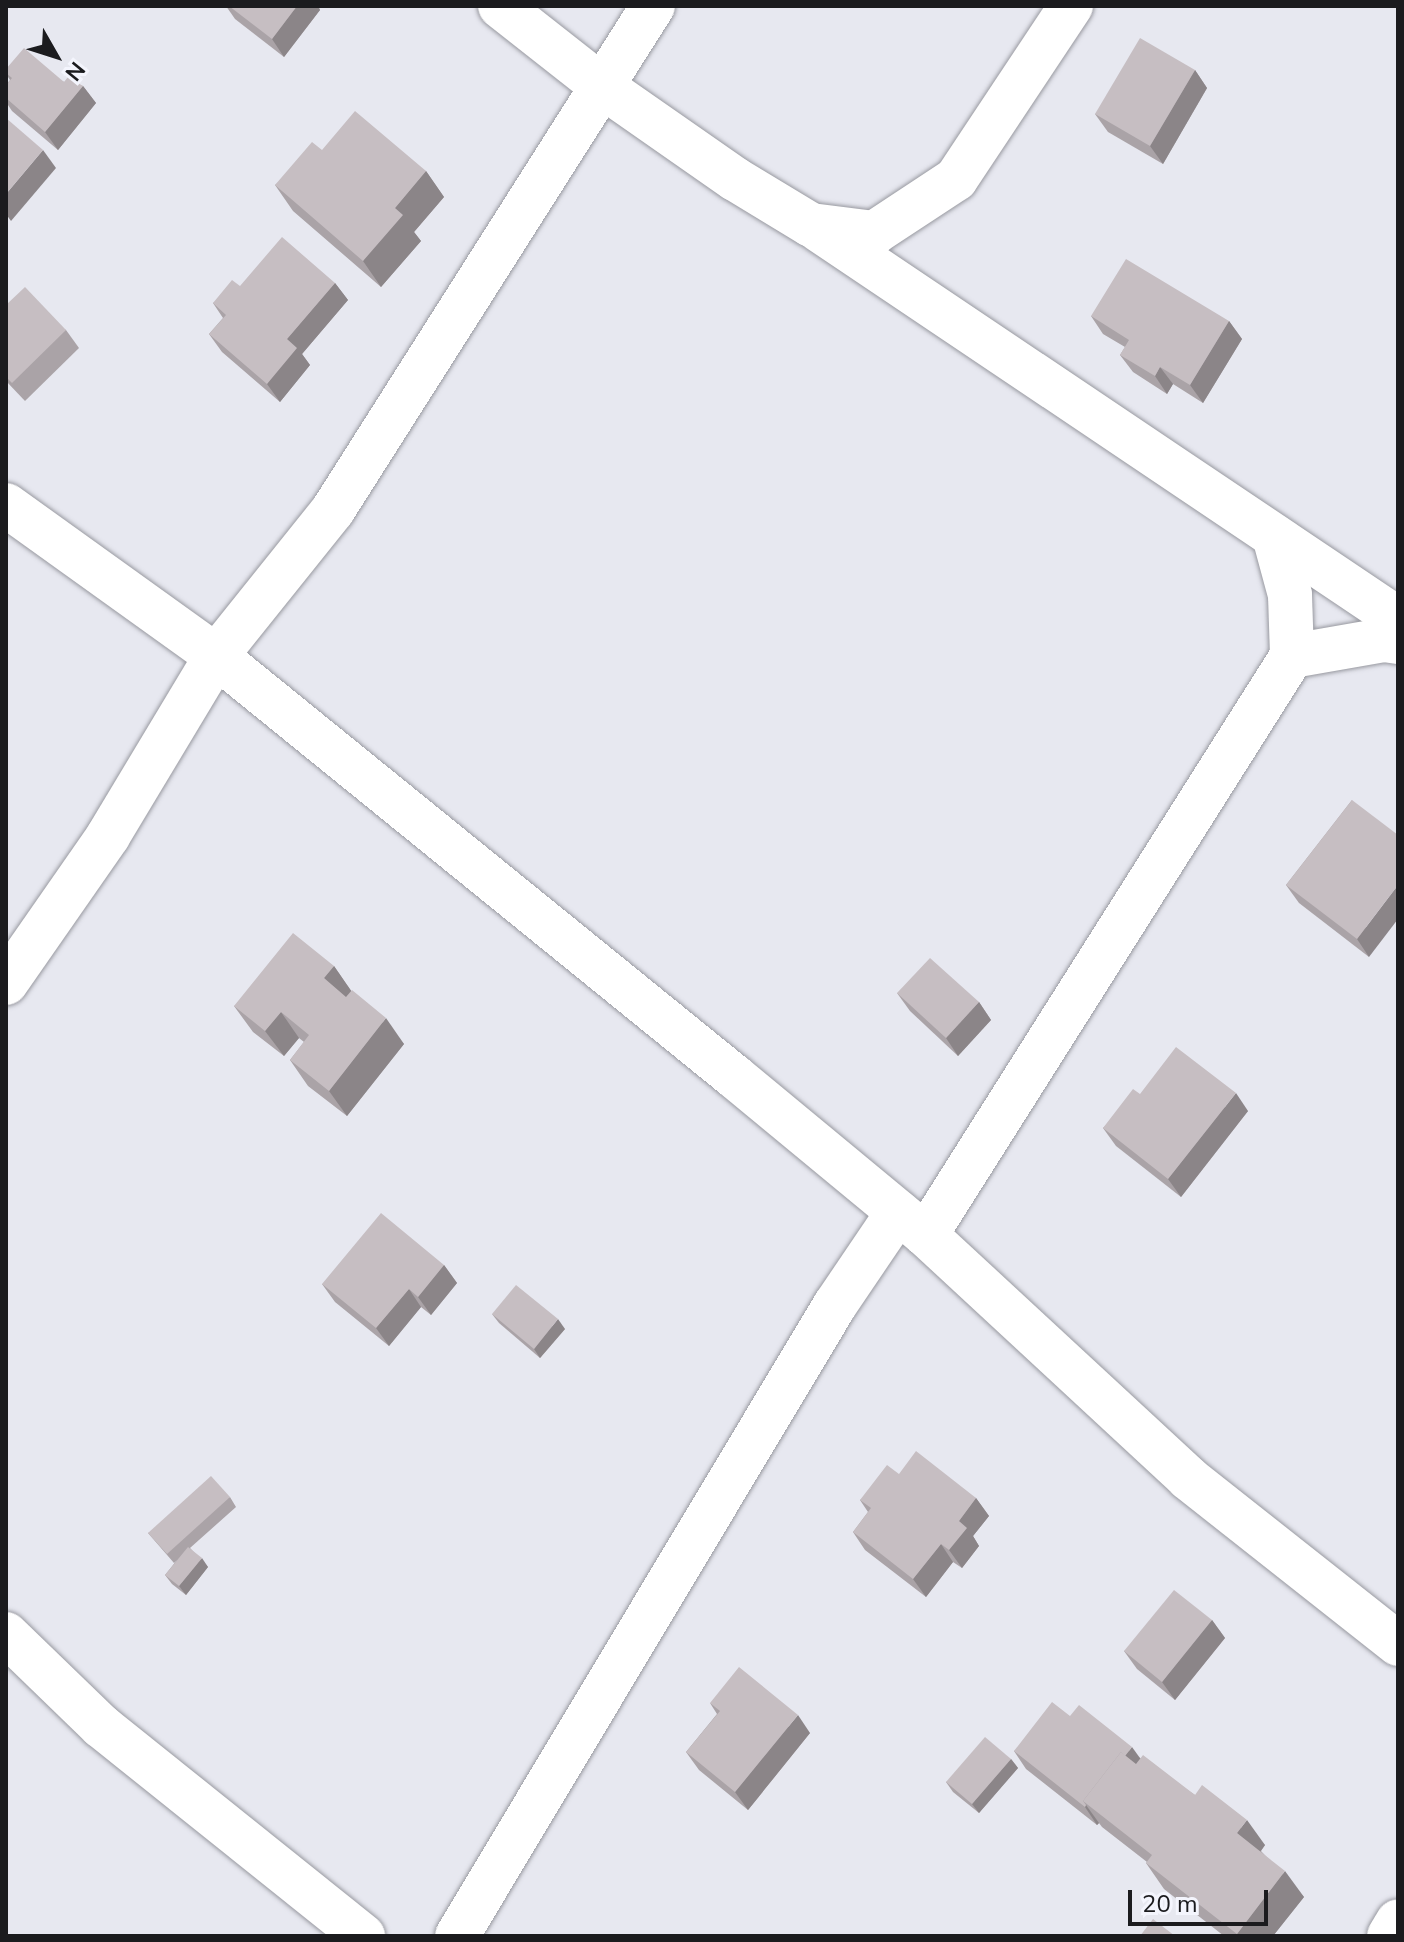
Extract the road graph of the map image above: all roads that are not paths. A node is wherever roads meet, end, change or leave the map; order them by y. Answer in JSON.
{"nodes":[{"id":1,"x":500,"y":6,"type":"edge"},
{"id":2,"x":653,"y":6,"type":"edge"},
{"id":3,"x":1071,"y":6,"type":"edge"},
{"id":4,"x":603,"y":87,"type":"junction"},
{"id":5,"x":811,"y":225,"type":"junction"},
{"id":6,"x":6,"y":505,"type":"edge"},
{"id":7,"x":1274,"y":536,"type":"junction"},
{"id":8,"x":1398,"y":619,"type":"edge"},
{"id":9,"x":1398,"y":642,"type":"edge"},
{"id":10,"x":216,"y":656,"type":"junction"},
{"id":11,"x":1292,"y":656,"type":"junction"},
{"id":12,"x":6,"y":983,"type":"edge"},
{"id":13,"x":912,"y":1224,"type":"junction"},
{"id":14,"x":6,"y":1634,"type":"edge"},
{"id":15,"x":1398,"y":1644,"type":"edge"},
{"id":16,"x":1398,"y":1921,"type":"edge"},
{"id":17,"x":363,"y":1936,"type":"edge"},
{"id":18,"x":457,"y":1936,"type":"edge"},
{"id":19,"x":1389,"y":1936,"type":"edge"}],
"edges":[{"from":1,"to":4,"type":"street"},
{"from":2,"to":4,"type":"street"},
{"from":3,"to":5,"type":"street"},
{"from":4,"to":5,"type":"street"},
{"from":4,"to":10,"type":"street"},
{"from":5,"to":7,"type":"street"},
{"from":6,"to":10,"type":"street"},
{"from":7,"to":8,"type":"street"},
{"from":7,"to":11,"type":"street"},
{"from":9,"to":11,"type":"street"},
{"from":10,"to":12,"type":"street"},
{"from":10,"to":13,"type":"street"},
{"from":11,"to":13,"type":"street"},
{"from":13,"to":15,"type":"street"},
{"from":13,"to":18,"type":"street"},
{"from":14,"to":17,"type":"street"},
{"from":16,"to":19,"type":"street"}]}
